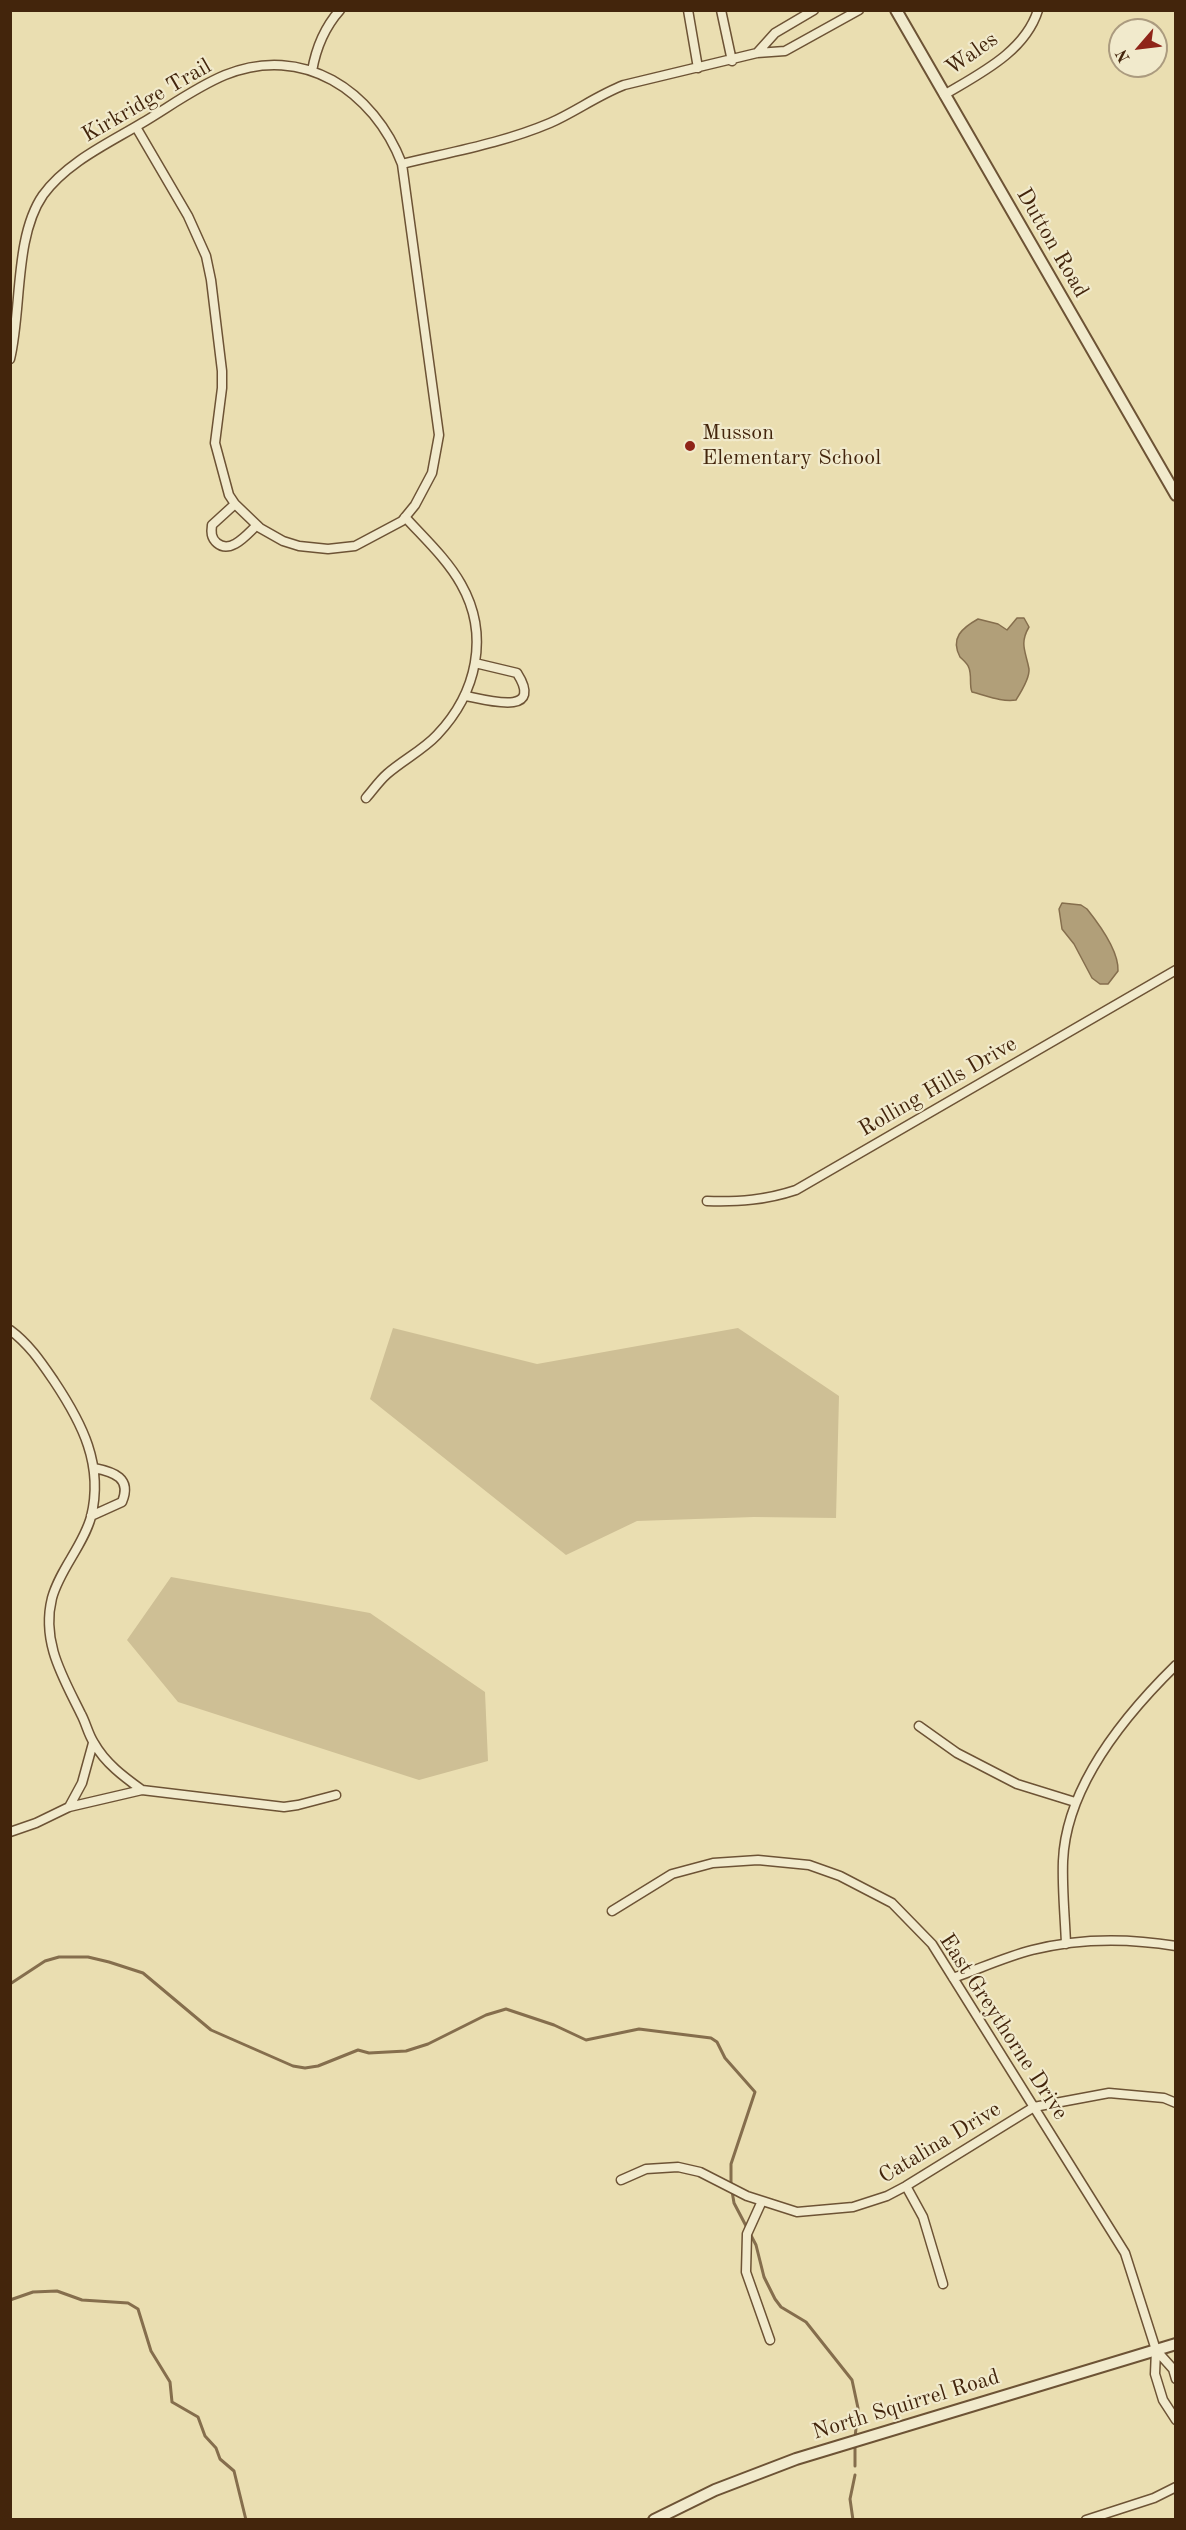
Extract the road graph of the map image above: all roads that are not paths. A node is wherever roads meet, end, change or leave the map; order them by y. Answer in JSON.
{"nodes":[{"id":1,"x":340,"y":10,"type":"edge"},
{"id":2,"x":688,"y":10,"type":"edge"},
{"id":3,"x":721,"y":10,"type":"edge"},
{"id":4,"x":814,"y":10,"type":"edge"},
{"id":5,"x":859,"y":10,"type":"edge"},
{"id":6,"x":896,"y":10,"type":"edge"},
{"id":7,"x":1038,"y":10,"type":"edge"},
{"id":8,"x":757,"y":53,"type":"junction"},
{"id":9,"x":732,"y":61,"type":"junction"},
{"id":10,"x":698,"y":68,"type":"junction"},
{"id":11,"x":312,"y":71,"type":"junction"},
{"id":12,"x":944,"y":95,"type":"junction"},
{"id":13,"x":136,"y":127,"type":"junction"},
{"id":14,"x":402,"y":164,"type":"junction"},
{"id":15,"x":10,"y":359,"type":"edge"},
{"id":16,"x":1176,"y":495,"type":"edge"},
{"id":17,"x":235,"y":504,"type":"junction"},
{"id":18,"x":405,"y":517,"type":"junction"},
{"id":19,"x":257,"y":525,"type":"junction"},
{"id":20,"x":476,"y":663,"type":"junction"},
{"id":21,"x":466,"y":696,"type":"junction"},
{"id":22,"x":366,"y":798,"type":"dead end"},
{"id":23,"x":1176,"y":970,"type":"edge"},
{"id":24,"x":707,"y":1201,"type":"dead end"},
{"id":25,"x":10,"y":1330,"type":"edge"},
{"id":26,"x":94,"y":1468,"type":"junction"},
{"id":27,"x":91,"y":1515,"type":"junction"},
{"id":28,"x":1176,"y":1665,"type":"edge"},
{"id":29,"x":919,"y":1726,"type":"dead end"},
{"id":30,"x":93,"y":1743,"type":"junction"},
{"id":31,"x":142,"y":1790,"type":"junction"},
{"id":32,"x":336,"y":1795,"type":"dead end"},
{"id":33,"x":1075,"y":1802,"type":"junction"},
{"id":34,"x":69,"y":1807,"type":"junction"},
{"id":35,"x":10,"y":1832,"type":"edge"},
{"id":36,"x":612,"y":1911,"type":"dead end"},
{"id":37,"x":1066,"y":1944,"type":"junction"},
{"id":38,"x":1176,"y":1946,"type":"edge"},
{"id":39,"x":953,"y":1978,"type":"junction"},
{"id":40,"x":1176,"y":2103,"type":"edge"},
{"id":41,"x":1034,"y":2107,"type":"junction"},
{"id":42,"x":621,"y":2180,"type":"dead end"},
{"id":43,"x":906,"y":2186,"type":"junction"},
{"id":44,"x":762,"y":2201,"type":"junction"},
{"id":45,"x":943,"y":2284,"type":"dead end"},
{"id":46,"x":770,"y":2340,"type":"dead end"},
{"id":47,"x":1176,"y":2344,"type":"edge"},
{"id":48,"x":1156,"y":2350,"type":"junction"},
{"id":49,"x":1176,"y":2379,"type":"edge"},
{"id":50,"x":1176,"y":2420,"type":"edge"},
{"id":51,"x":1176,"y":2487,"type":"edge"},
{"id":52,"x":654,"y":2520,"type":"edge"},
{"id":53,"x":1086,"y":2520,"type":"edge"}],
"edges":[{"from":1,"to":11,"type":"street"},
{"from":2,"to":10,"type":"street"},
{"from":3,"to":9,"type":"street"},
{"from":4,"to":8,"type":"street"},
{"from":5,"to":8,"type":"street"},
{"from":6,"to":12,"type":"street","name":"Dutton Road"},
{"from":7,"to":12,"type":"street","name":"Wales"},
{"from":8,"to":9,"type":"street"},
{"from":9,"to":10,"type":"street"},
{"from":10,"to":14,"type":"street"},
{"from":11,"to":13,"type":"street","name":"Kirkridge Trail"},
{"from":11,"to":14,"type":"street","name":"Kirkridge Trail"},
{"from":12,"to":16,"type":"street","name":"Dutton Road"},
{"from":13,"to":15,"type":"street","name":"Kirkridge Trail"},
{"from":13,"to":17,"type":"street"},
{"from":14,"to":18,"type":"street","name":"Kirkridge Trail"},
{"from":17,"to":19,"type":"street"},
{"from":17,"to":19,"type":"street"},
{"from":18,"to":19,"type":"street"},
{"from":18,"to":20,"type":"street"},
{"from":20,"to":21,"type":"street"},
{"from":20,"to":21,"type":"street"},
{"from":21,"to":22,"type":"street"},
{"from":23,"to":24,"type":"street","name":"Rolling Hills Drive"},
{"from":25,"to":26,"type":"street"},
{"from":26,"to":27,"type":"street"},
{"from":26,"to":27,"type":"street"},
{"from":27,"to":30,"type":"street"},
{"from":28,"to":33,"type":"street"},
{"from":29,"to":33,"type":"street"},
{"from":30,"to":31,"type":"street"},
{"from":30,"to":34,"type":"street"},
{"from":31,"to":32,"type":"street"},
{"from":31,"to":34,"type":"street"},
{"from":33,"to":37,"type":"street"},
{"from":34,"to":35,"type":"street"},
{"from":36,"to":39,"type":"street","name":"East Greythorne Drive"},
{"from":37,"to":38,"type":"street"},
{"from":37,"to":39,"type":"street"},
{"from":39,"to":41,"type":"street","name":"East Greythorne Drive"},
{"from":40,"to":41,"type":"street","name":"Catalina Drive"},
{"from":41,"to":43,"type":"street","name":"Catalina Drive"},
{"from":41,"to":48,"type":"street","name":"East Greythorne Drive"},
{"from":42,"to":44,"type":"street","name":"Catalina Drive"},
{"from":43,"to":44,"type":"street","name":"Catalina Drive"},
{"from":43,"to":45,"type":"street"},
{"from":44,"to":46,"type":"street"},
{"from":47,"to":48,"type":"street","name":"North Squirrel Road"},
{"from":48,"to":49,"type":"street"},
{"from":48,"to":50,"type":"street"},
{"from":48,"to":52,"type":"street","name":"North Squirrel Road"},
{"from":51,"to":53,"type":"street"}]}
